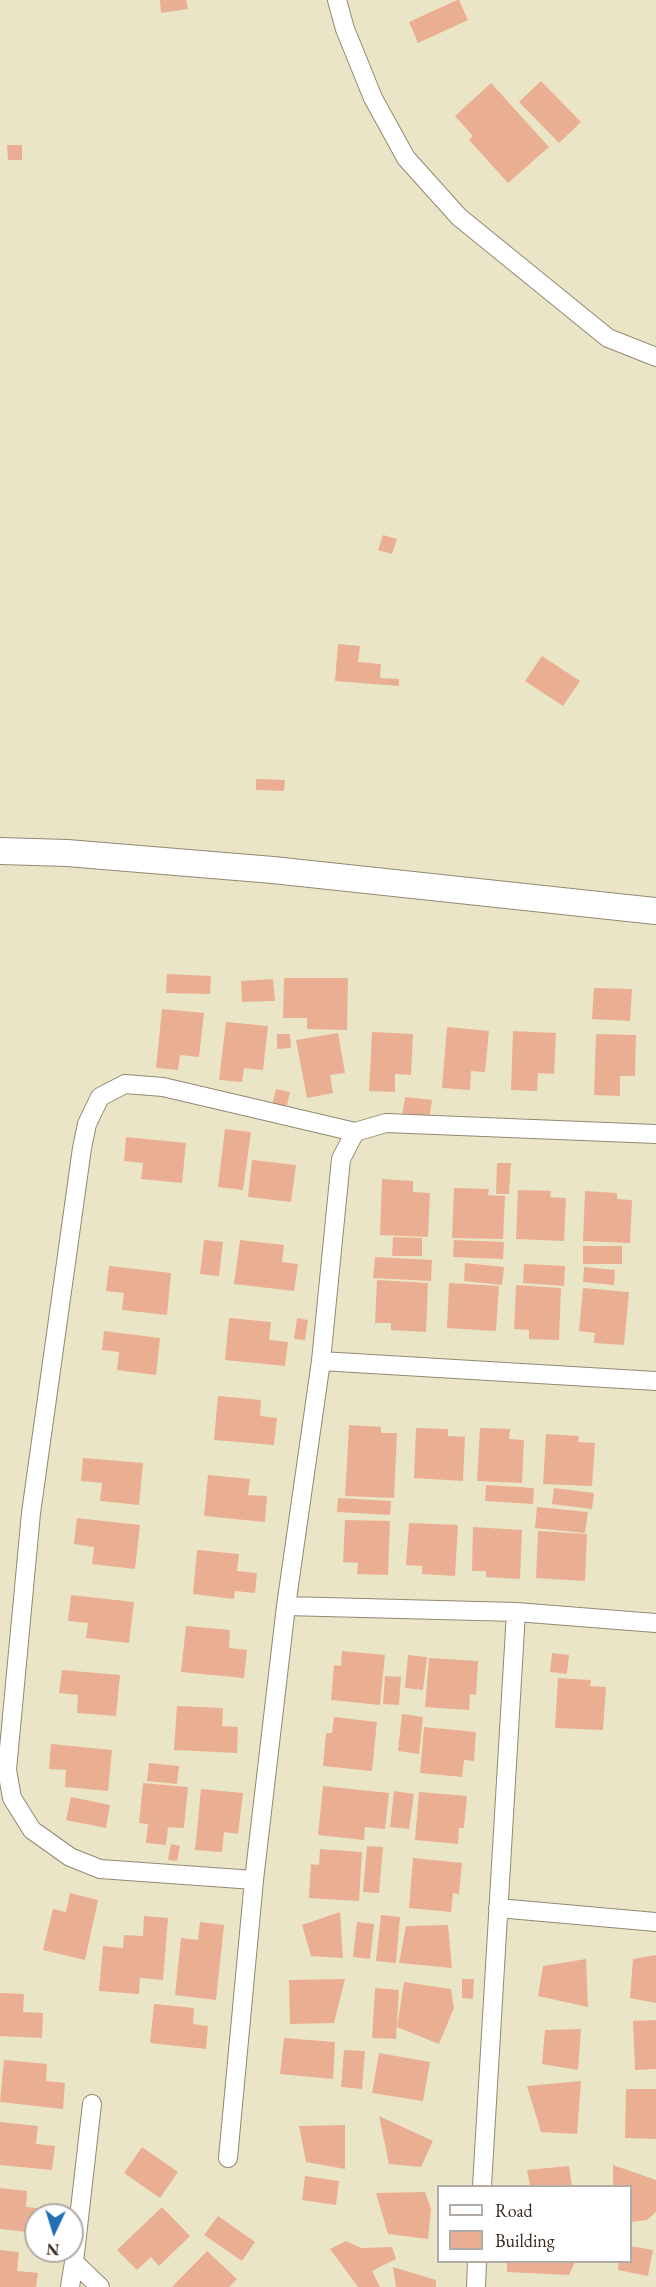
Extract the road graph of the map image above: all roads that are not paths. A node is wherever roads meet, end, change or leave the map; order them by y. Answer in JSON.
{"nodes":[{"id":1,"x":337,"y":0,"type":"edge"},
{"id":2,"x":656,"y":357,"type":"edge"},
{"id":3,"x":0,"y":851,"type":"edge"},
{"id":4,"x":656,"y":911,"type":"edge"},
{"id":5,"x":355,"y":1132,"type":"junction"},
{"id":6,"x":656,"y":1134,"type":"edge"},
{"id":7,"x":321,"y":1361,"type":"junction"},
{"id":8,"x":656,"y":1381,"type":"edge"},
{"id":9,"x":285,"y":1605,"type":"junction"},
{"id":10,"x":516,"y":1612,"type":"junction"},
{"id":11,"x":656,"y":1623,"type":"edge"},
{"id":12,"x":254,"y":1880,"type":"junction"},
{"id":13,"x":498,"y":1908,"type":"junction"},
{"id":14,"x":656,"y":1922,"type":"edge"},
{"id":15,"x":92,"y":2104,"type":"dead end"},
{"id":16,"x":228,"y":2158,"type":"dead end"},
{"id":17,"x":482,"y":2185,"type":"edge"},
{"id":18,"x":81,"y":2203,"type":"edge"},
{"id":19,"x":74,"y":2263,"type":"edge"},
{"id":20,"x":75,"y":2263,"type":"edge"},
{"id":21,"x":477,"y":2263,"type":"edge"},
{"id":22,"x":70,"y":2287,"type":"edge"},
{"id":23,"x":100,"y":2287,"type":"edge"},
{"id":24,"x":476,"y":2287,"type":"edge"}],
"edges":[{"from":1,"to":2,"type":"street"},
{"from":3,"to":4,"type":"street"},
{"from":5,"to":6,"type":"street"},
{"from":5,"to":7,"type":"street"},
{"from":5,"to":12,"type":"street"},
{"from":7,"to":8,"type":"street"},
{"from":7,"to":9,"type":"street"},
{"from":9,"to":10,"type":"street"},
{"from":9,"to":12,"type":"street"},
{"from":10,"to":11,"type":"street"},
{"from":10,"to":13,"type":"street"},
{"from":12,"to":16,"type":"street"},
{"from":13,"to":14,"type":"street"},
{"from":13,"to":17,"type":"street"},
{"from":15,"to":18,"type":"street"},
{"from":19,"to":22,"type":"street"},
{"from":20,"to":23,"type":"street"},
{"from":21,"to":24,"type":"street"}]}
